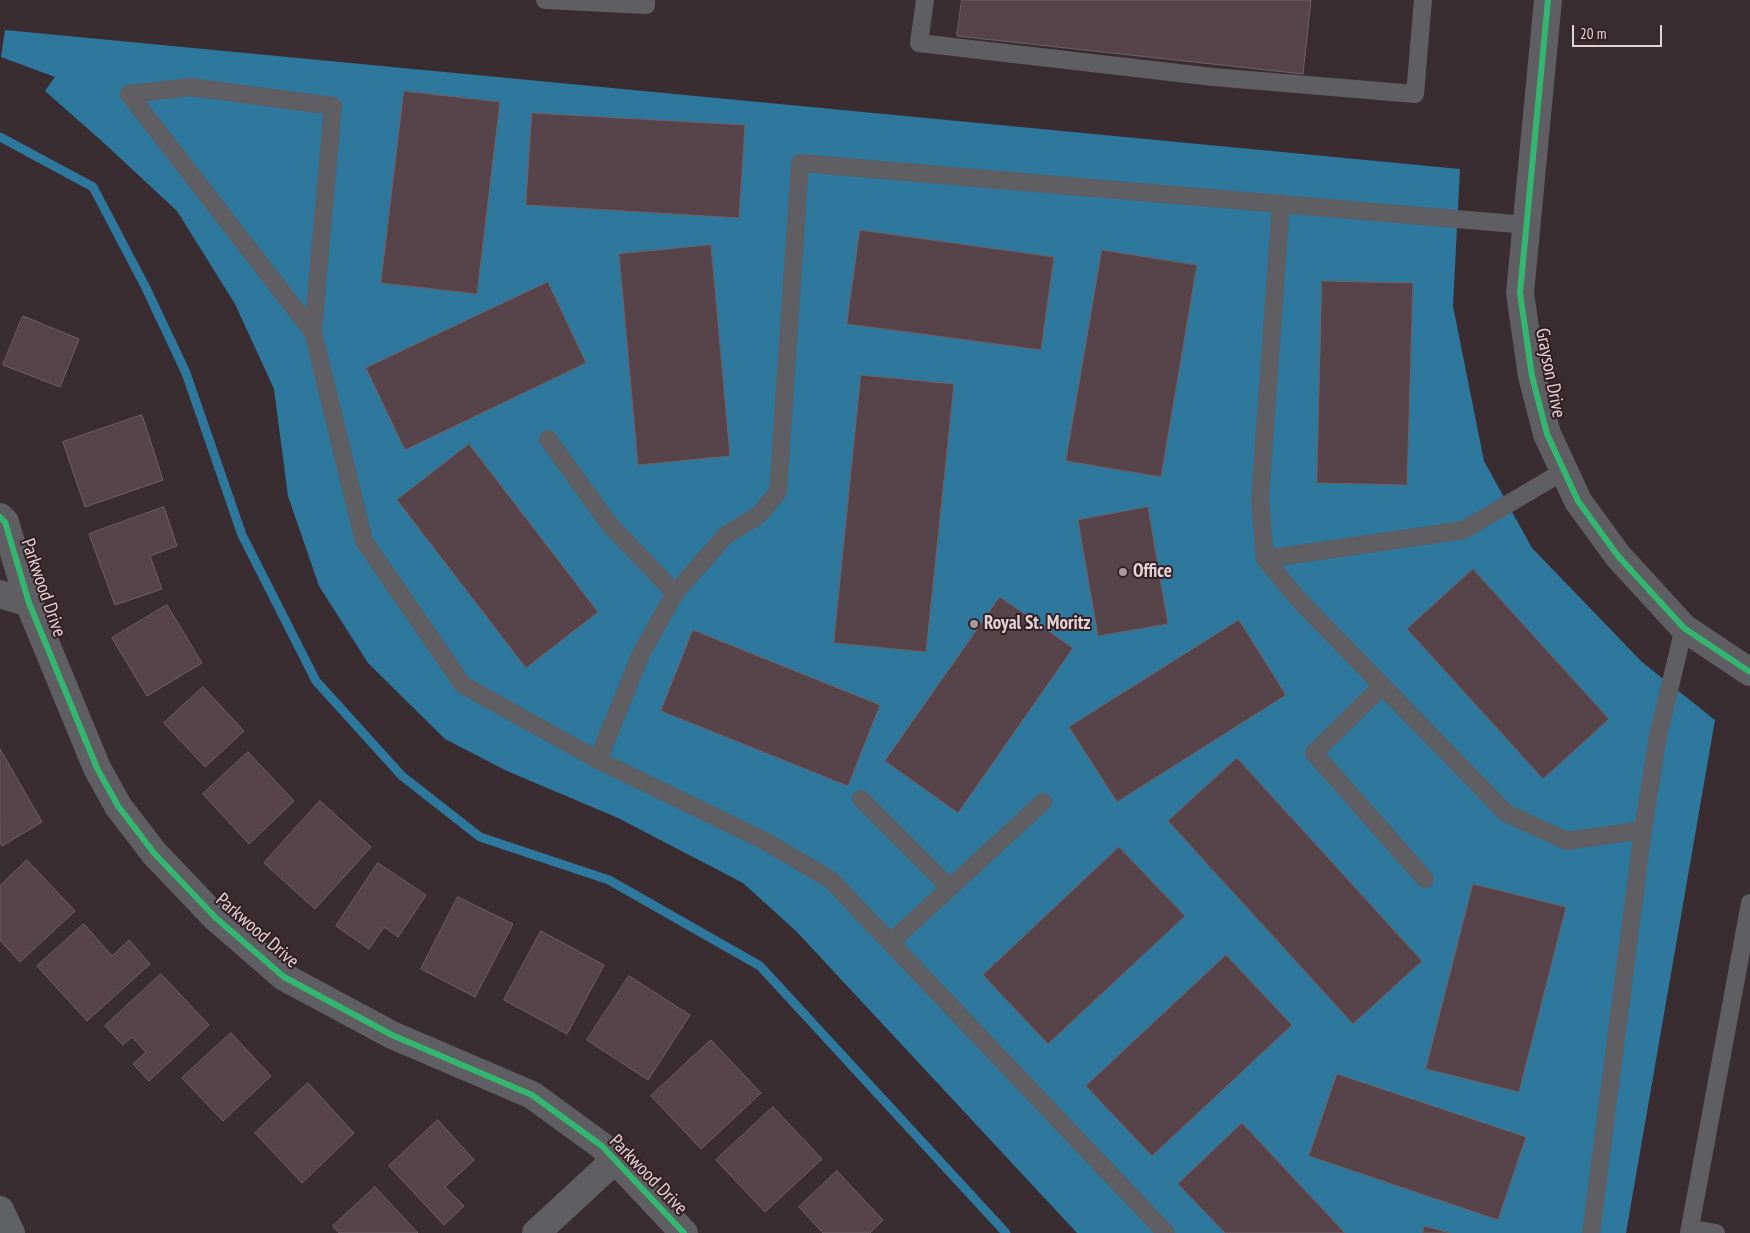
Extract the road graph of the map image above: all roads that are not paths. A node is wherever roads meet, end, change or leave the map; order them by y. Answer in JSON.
{"nodes":[{"id":1,"x":545,"y":0,"type":"edge"},
{"id":2,"x":646,"y":0,"type":"edge"},
{"id":3,"x":925,"y":0,"type":"edge"},
{"id":4,"x":1423,"y":0,"type":"edge"},
{"id":5,"x":1548,"y":0,"type":"edge"},
{"id":6,"x":1281,"y":203,"type":"junction"},
{"id":7,"x":1526,"y":225,"type":"junction"},
{"id":8,"x":313,"y":332,"type":"junction"},
{"id":9,"x":548,"y":439,"type":"dead end"},
{"id":10,"x":1564,"y":471,"type":"junction"},
{"id":11,"x":0,"y":516,"type":"edge"},
{"id":12,"x":1265,"y":558,"type":"junction"},
{"id":13,"x":675,"y":593,"type":"junction"},
{"id":14,"x":0,"y":594,"type":"edge"},
{"id":15,"x":29,"y":603,"type":"junction"},
{"id":16,"x":1684,"y":628,"type":"junction"},
{"id":17,"x":1750,"y":672,"type":"edge"},
{"id":18,"x":1382,"y":686,"type":"junction"},
{"id":19,"x":598,"y":760,"type":"junction"},
{"id":20,"x":861,"y":799,"type":"dead end"},
{"id":21,"x":1043,"y":802,"type":"dead end"},
{"id":22,"x":1643,"y":830,"type":"junction"},
{"id":23,"x":1425,"y":880,"type":"dead end"},
{"id":24,"x":950,"y":888,"type":"junction"},
{"id":25,"x":1750,"y":902,"type":"edge"},
{"id":26,"x":891,"y":942,"type":"junction"},
{"id":27,"x":615,"y":1160,"type":"junction"},
{"id":28,"x":0,"y":1210,"type":"edge"},
{"id":29,"x":1689,"y":1231,"type":"edge"},
{"id":30,"x":11,"y":1233,"type":"edge"},
{"id":31,"x":536,"y":1233,"type":"edge"},
{"id":32,"x":684,"y":1233,"type":"edge"},
{"id":33,"x":1166,"y":1233,"type":"edge"},
{"id":34,"x":1591,"y":1233,"type":"edge"},
{"id":35,"x":1716,"y":1233,"type":"edge"}],
"edges":[{"from":1,"to":2,"type":"lane"},
{"from":3,"to":4,"type":"lane"},
{"from":5,"to":7,"type":"street","name":"Grayson Drive"},
{"from":6,"to":7,"type":"lane"},
{"from":6,"to":12,"type":"lane"},
{"from":6,"to":13,"type":"lane"},
{"from":7,"to":10,"type":"street","name":"Grayson Drive"},
{"from":8,"to":8,"type":"lane"},
{"from":8,"to":19,"type":"lane"},
{"from":9,"to":13,"type":"lane"},
{"from":10,"to":12,"type":"lane"},
{"from":10,"to":16,"type":"street","name":"Grayson Drive"},
{"from":11,"to":15,"type":"street","name":"Parkwood Drive"},
{"from":12,"to":18,"type":"lane"},
{"from":13,"to":19,"type":"lane"},
{"from":14,"to":15,"type":"street","name":"Parkwood Drive"},
{"from":15,"to":27,"type":"street","name":"Parkwood Drive"},
{"from":16,"to":17,"type":"street","name":"Grayson Drive"},
{"from":16,"to":22,"type":"lane"},
{"from":18,"to":22,"type":"lane"},
{"from":18,"to":23,"type":"lane"},
{"from":19,"to":26,"type":"lane"},
{"from":20,"to":24,"type":"lane"},
{"from":21,"to":24,"type":"lane"},
{"from":22,"to":34,"type":"lane"},
{"from":24,"to":26,"type":"lane"},
{"from":25,"to":29,"type":"lane"},
{"from":26,"to":33,"type":"lane"},
{"from":27,"to":31,"type":"street"},
{"from":27,"to":32,"type":"street","name":"Parkwood Drive"},
{"from":28,"to":30,"type":"street"},
{"from":29,"to":35,"type":"lane"}]}
